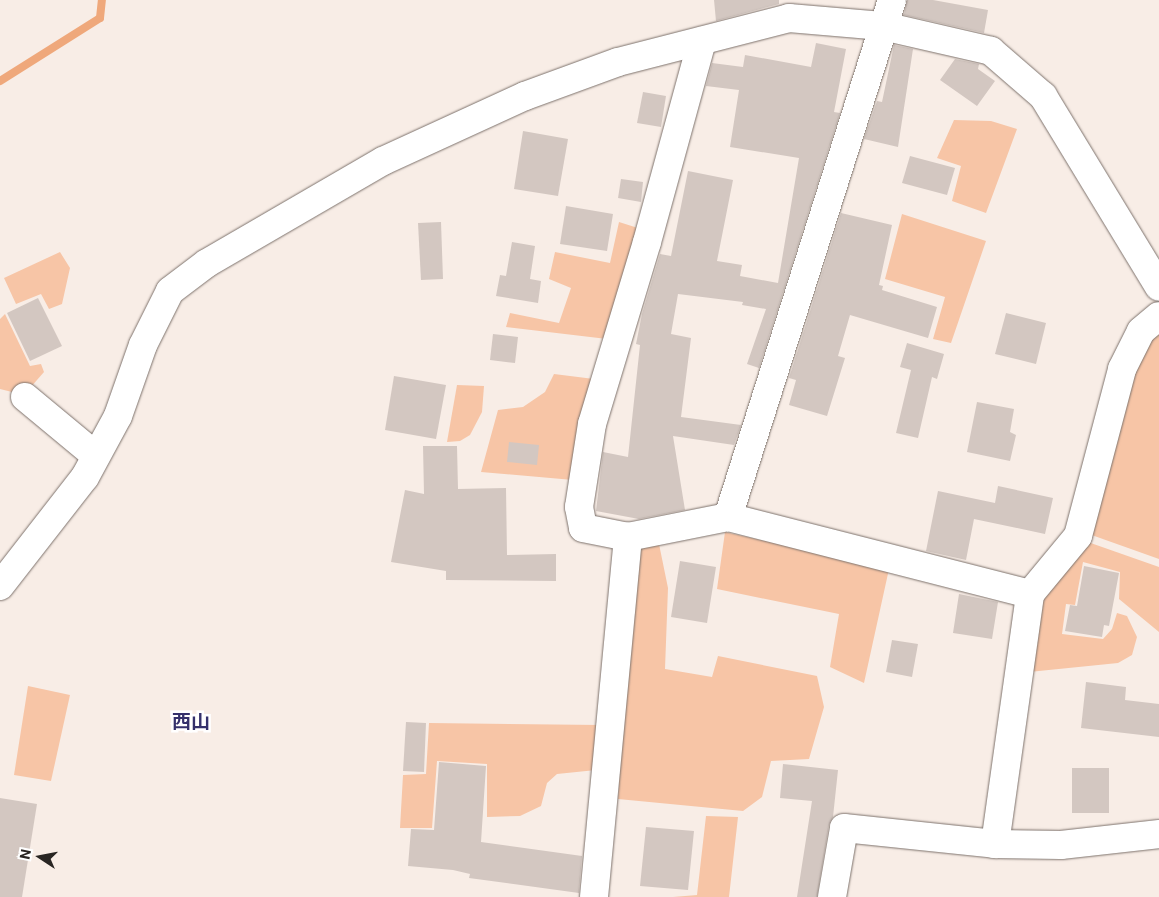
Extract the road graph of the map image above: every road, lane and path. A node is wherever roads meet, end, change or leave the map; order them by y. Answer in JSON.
{"nodes":[{"id":1,"x":892,"y":0,"type":"edge"},
{"id":2,"x":883,"y":26,"type":"junction"},
{"id":3,"x":702,"y":41,"type":"junction"},
{"id":4,"x":1159,"y":287,"type":"edge"},
{"id":5,"x":1159,"y":316,"type":"edge"},
{"id":6,"x":26,"y":398,"type":"dead end"},
{"id":7,"x":96,"y":456,"type":"junction"},
{"id":8,"x":728,"y":517,"type":"junction"},
{"id":9,"x":628,"y":537,"type":"junction"},
{"id":10,"x":1,"y":582,"type":"edge"},
{"id":11,"x":1030,"y":594,"type":"junction"},
{"id":12,"x":1159,"y":834,"type":"edge"},
{"id":13,"x":995,"y":844,"type":"junction"},
{"id":14,"x":594,"y":897,"type":"edge"},
{"id":15,"x":832,"y":897,"type":"edge"}],
"edges":[{"from":1,"to":2,"type":"street"},
{"from":2,"to":3,"type":"street"},
{"from":2,"to":4,"type":"street"},
{"from":2,"to":8,"type":"street"},
{"from":3,"to":7,"type":"street"},
{"from":3,"to":9,"type":"street"},
{"from":5,"to":11,"type":"street"},
{"from":6,"to":7,"type":"street"},
{"from":7,"to":10,"type":"street"},
{"from":8,"to":9,"type":"street"},
{"from":8,"to":11,"type":"street"},
{"from":9,"to":14,"type":"street"},
{"from":11,"to":13,"type":"street"},
{"from":12,"to":13,"type":"street"},
{"from":13,"to":15,"type":"street"}]}
